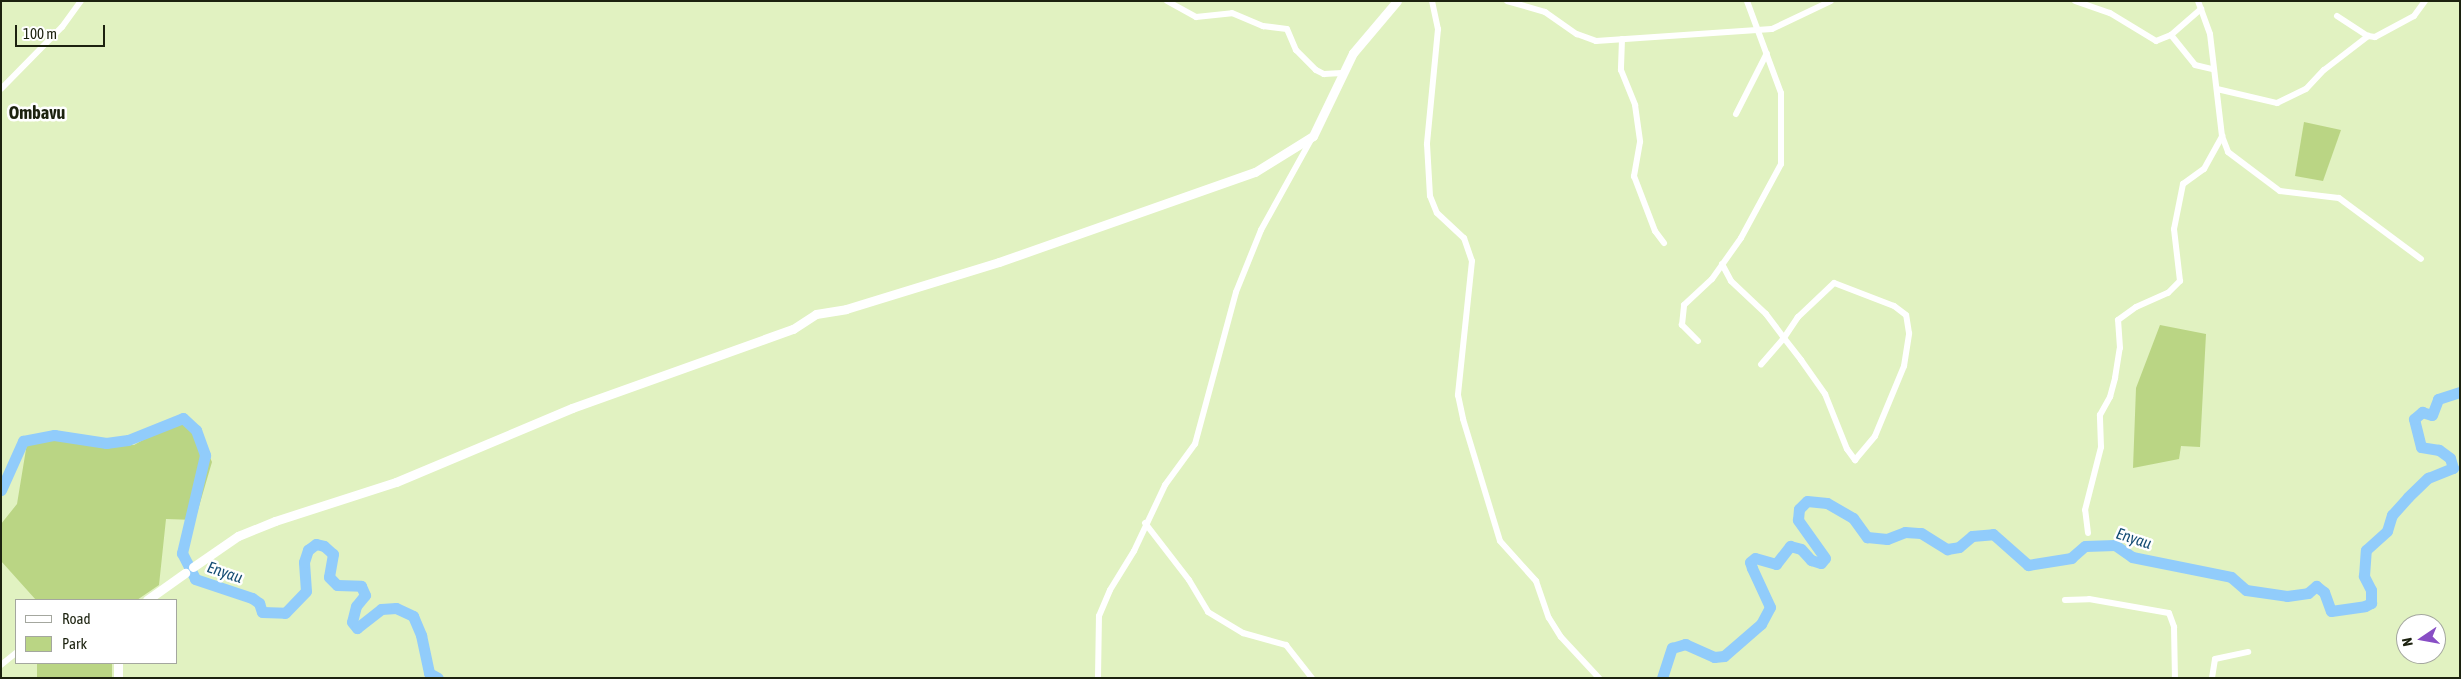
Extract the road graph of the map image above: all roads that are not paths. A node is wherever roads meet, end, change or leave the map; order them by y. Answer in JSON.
{"nodes":[{"id":1,"x":81,"y":1,"type":"edge"},
{"id":2,"x":1167,"y":1,"type":"edge"},
{"id":3,"x":1397,"y":1,"type":"edge"},
{"id":4,"x":1432,"y":1,"type":"edge"},
{"id":5,"x":1507,"y":1,"type":"edge"},
{"id":6,"x":1747,"y":1,"type":"edge"},
{"id":7,"x":1831,"y":1,"type":"edge"},
{"id":8,"x":2075,"y":1,"type":"edge"},
{"id":9,"x":2198,"y":1,"type":"edge"},
{"id":10,"x":2425,"y":1,"type":"edge"},
{"id":11,"x":2201,"y":9,"type":"junction"},
{"id":12,"x":2337,"y":16,"type":"dead end"},
{"id":13,"x":1760,"y":30,"type":"junction"},
{"id":14,"x":2171,"y":35,"type":"junction"},
{"id":15,"x":2368,"y":36,"type":"junction"},
{"id":16,"x":1622,"y":39,"type":"junction"},
{"id":17,"x":1767,"y":53,"type":"junction"},
{"id":18,"x":2213,"y":69,"type":"junction"},
{"id":19,"x":1342,"y":73,"type":"junction"},
{"id":20,"x":1,"y":89,"type":"edge"},
{"id":21,"x":2217,"y":89,"type":"junction"},
{"id":22,"x":1736,"y":114,"type":"dead end"},
{"id":23,"x":1313,"y":136,"type":"junction"},
{"id":24,"x":2222,"y":136,"type":"junction"},
{"id":25,"x":1664,"y":243,"type":"dead end"},
{"id":26,"x":2421,"y":259,"type":"dead end"},
{"id":27,"x":1722,"y":264,"type":"junction"},
{"id":28,"x":1784,"y":338,"type":"junction"},
{"id":29,"x":1698,"y":341,"type":"dead end"},
{"id":30,"x":1761,"y":364,"type":"dead end"},
{"id":31,"x":1145,"y":524,"type":"junction"},
{"id":32,"x":2088,"y":533,"type":"dead end"},
{"id":33,"x":148,"y":599,"type":"edge"},
{"id":34,"x":2065,"y":600,"type":"dead end"},
{"id":35,"x":2248,"y":652,"type":"dead end"},
{"id":36,"x":15,"y":653,"type":"edge"},
{"id":37,"x":118,"y":664,"type":"edge"},
{"id":38,"x":1,"y":666,"type":"edge"},
{"id":39,"x":118,"y":678,"type":"edge"},
{"id":40,"x":1098,"y":678,"type":"edge"},
{"id":41,"x":1312,"y":678,"type":"edge"},
{"id":42,"x":1598,"y":678,"type":"edge"},
{"id":43,"x":2175,"y":678,"type":"edge"},
{"id":44,"x":2212,"y":678,"type":"edge"}],
"edges":[{"from":1,"to":20,"type":"street"},
{"from":2,"to":19,"type":"street"},
{"from":3,"to":19,"type":"street"},
{"from":4,"to":42,"type":"street"},
{"from":5,"to":16,"type":"street"},
{"from":6,"to":13,"type":"street"},
{"from":7,"to":13,"type":"street"},
{"from":8,"to":14,"type":"street"},
{"from":9,"to":11,"type":"street"},
{"from":10,"to":15,"type":"street"},
{"from":11,"to":14,"type":"street"},
{"from":11,"to":18,"type":"street"},
{"from":12,"to":15,"type":"street"},
{"from":13,"to":16,"type":"street"},
{"from":13,"to":17,"type":"street"},
{"from":14,"to":18,"type":"street"},
{"from":15,"to":21,"type":"street"},
{"from":16,"to":25,"type":"street"},
{"from":17,"to":22,"type":"street"},
{"from":17,"to":27,"type":"street"},
{"from":18,"to":21,"type":"street"},
{"from":19,"to":23,"type":"street"},
{"from":21,"to":24,"type":"street"},
{"from":23,"to":31,"type":"street"},
{"from":23,"to":33,"type":"street"},
{"from":24,"to":26,"type":"street"},
{"from":24,"to":32,"type":"street"},
{"from":27,"to":28,"type":"street"},
{"from":27,"to":29,"type":"street"},
{"from":28,"to":28,"type":"street"},
{"from":28,"to":30,"type":"street"},
{"from":31,"to":40,"type":"street"},
{"from":31,"to":41,"type":"street"},
{"from":34,"to":43,"type":"street"},
{"from":35,"to":44,"type":"street"},
{"from":36,"to":38,"type":"street"},
{"from":37,"to":39,"type":"street"}]}
